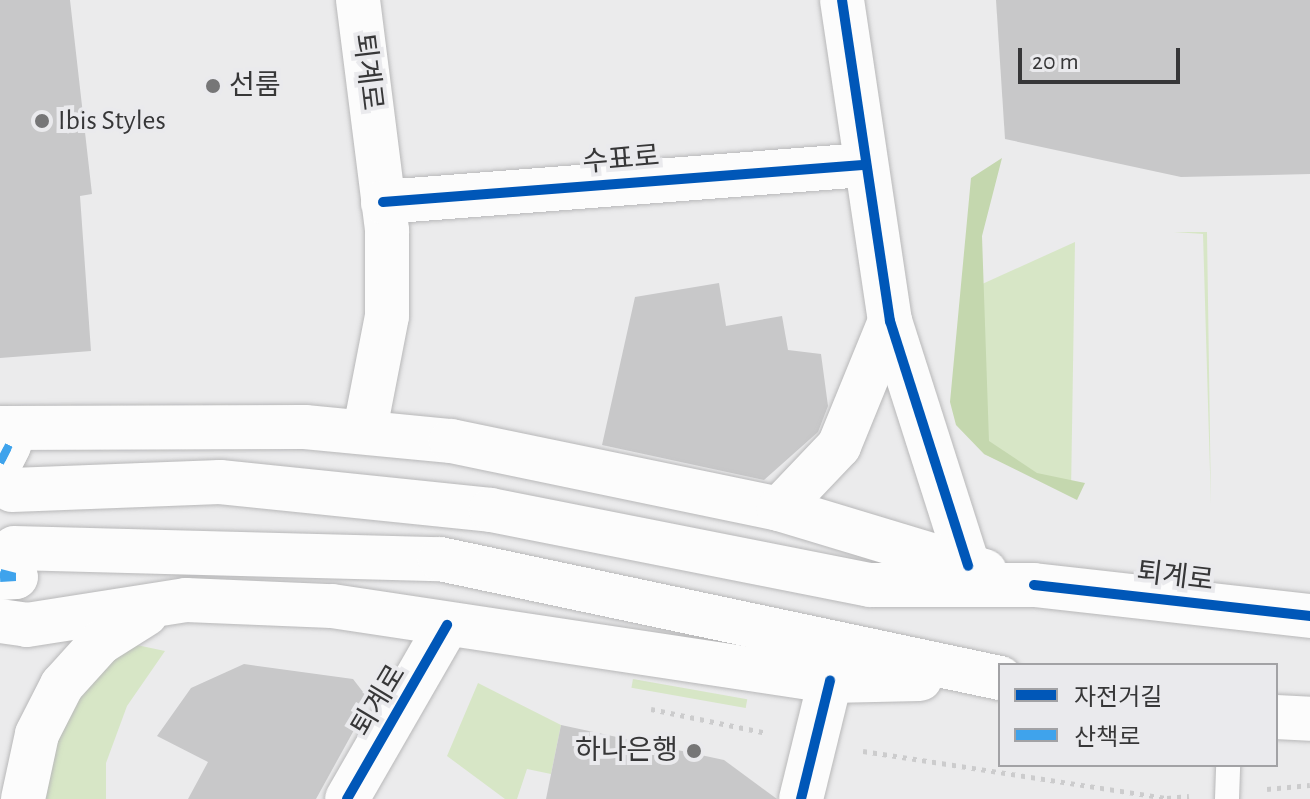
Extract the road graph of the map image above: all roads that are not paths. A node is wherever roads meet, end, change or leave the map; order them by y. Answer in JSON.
{"nodes":[{"id":1,"x":358,"y":0,"type":"edge"},
{"id":2,"x":842,"y":0,"type":"edge"},
{"id":3,"x":863,"y":165,"type":"junction"},
{"id":4,"x":383,"y":202,"type":"junction"},
{"id":5,"x":890,"y":321,"type":"junction"},
{"id":6,"x":0,"y":428,"type":"edge"},
{"id":7,"x":365,"y":429,"type":"junction"},
{"id":8,"x":4,"y":472,"type":"edge"},
{"id":9,"x":779,"y":509,"type":"junction"},
{"id":10,"x":5,"y":566,"type":"edge"},
{"id":11,"x":968,"y":566,"type":"junction"},
{"id":12,"x":1034,"y":585,"type":"junction"},
{"id":13,"x":186,"y":600,"type":"junction"},
{"id":14,"x":1310,"y":616,"type":"edge"},
{"id":15,"x":0,"y":621,"type":"edge"},
{"id":16,"x":447,"y":625,"type":"junction"},
{"id":17,"x":995,"y":678,"type":"edge"},
{"id":18,"x":830,"y":681,"type":"junction"},
{"id":19,"x":1278,"y":717,"type":"edge"},
{"id":20,"x":1310,"y":719,"type":"edge"},
{"id":21,"x":1228,"y":767,"type":"edge"},
{"id":22,"x":1228,"y":795,"type":"edge"},
{"id":23,"x":23,"y":799,"type":"edge"},
{"id":24,"x":347,"y":799,"type":"edge"},
{"id":25,"x":801,"y":799,"type":"edge"}],
"edges":[{"from":1,"to":4,"type":"main road","name":"퇴계로"},
{"from":2,"to":3,"type":"main road"},
{"from":3,"to":4,"type":"main road","name":"수표로"},
{"from":3,"to":5,"type":"main road"},
{"from":4,"to":7,"type":"main road","name":"퇴계로"},
{"from":5,"to":9,"type":"main road"},
{"from":5,"to":11,"type":"main road"},
{"from":6,"to":7,"type":"main road","name":"퇴계로"},
{"from":7,"to":9,"type":"main road","name":"퇴계로"},
{"from":8,"to":12,"type":"main road","name":"퇴계로"},
{"from":9,"to":11,"type":"main road","name":"퇴계로"},
{"from":10,"to":17,"type":"main road"},
{"from":11,"to":12,"type":"main road","name":"퇴계로"},
{"from":12,"to":14,"type":"main road","name":"퇴계로"},
{"from":13,"to":15,"type":"main road"},
{"from":13,"to":16,"type":"main road"},
{"from":13,"to":23,"type":"main road"},
{"from":16,"to":18,"type":"main road"},
{"from":16,"to":24,"type":"main road","name":"퇴계로"},
{"from":17,"to":18,"type":"main road"},
{"from":18,"to":25,"type":"main road"},
{"from":19,"to":20,"type":"main road"},
{"from":21,"to":22,"type":"lane"}]}
